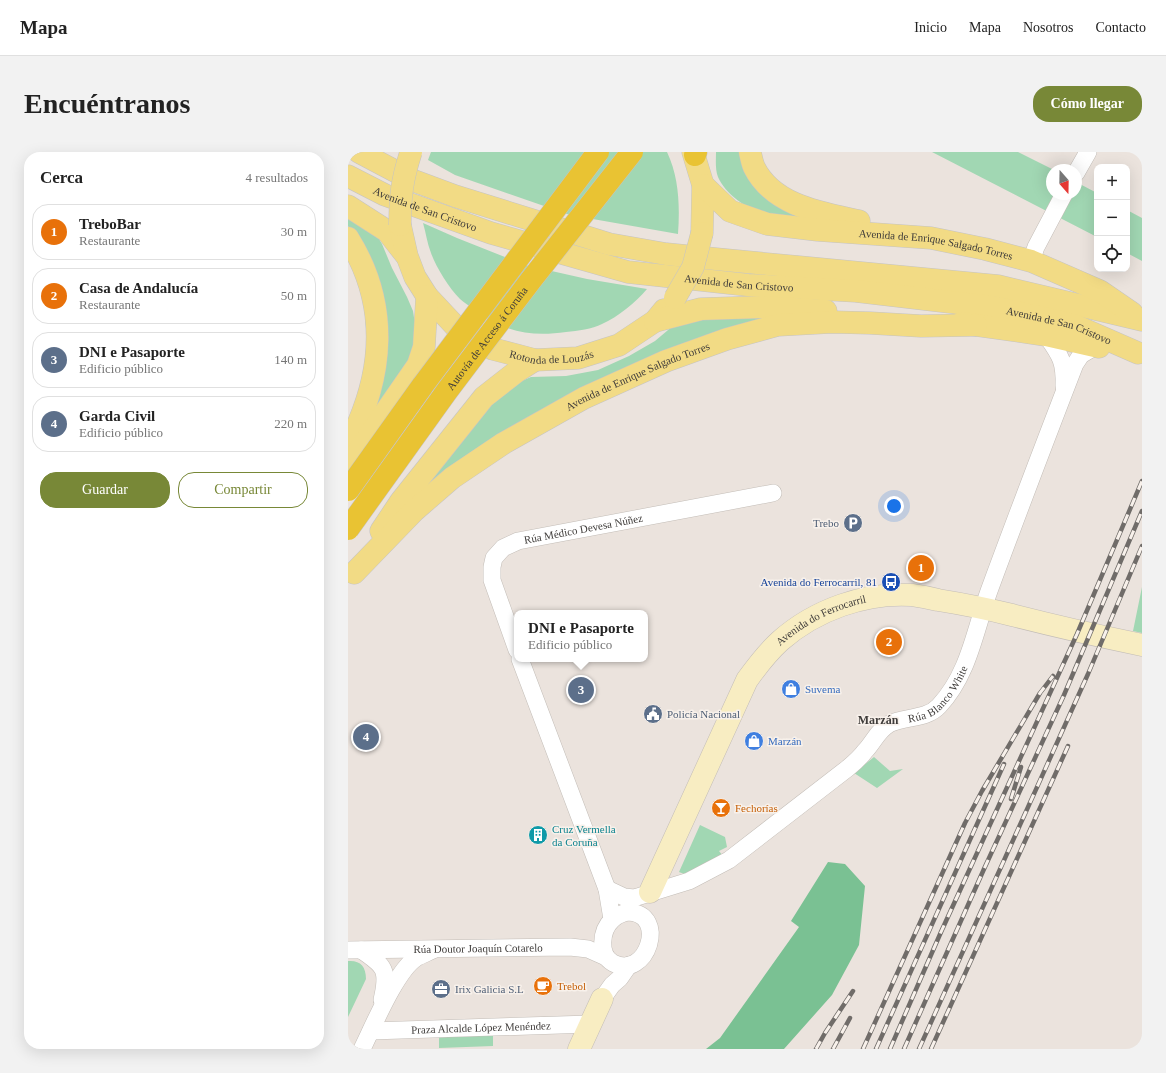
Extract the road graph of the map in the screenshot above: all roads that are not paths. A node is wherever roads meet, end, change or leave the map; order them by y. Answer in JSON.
{"nodes":[{"id":1,"x":359,"y":152,"type":"edge"},
{"id":2,"x":411,"y":152,"type":"edge"},
{"id":3,"x":598,"y":152,"type":"edge"},
{"id":4,"x":632,"y":152,"type":"edge"},
{"id":5,"x":750,"y":152,"type":"edge"},
{"id":6,"x":1088,"y":152,"type":"edge"},
{"id":7,"x":695,"y":153,"type":"edge"},
{"id":8,"x":1081,"y":164,"type":"edge"},
{"id":9,"x":348,"y":176,"type":"edge"},
{"id":10,"x":703,"y":185,"type":"junction"},
{"id":11,"x":1061,"y":200,"type":"edge"},
{"id":12,"x":348,"y":206,"type":"edge"},
{"id":13,"x":348,"y":238,"type":"edge"},
{"id":14,"x":931,"y":238,"type":"junction"},
{"id":15,"x":407,"y":256,"type":"junction"},
{"id":16,"x":1031,"y":261,"type":"junction"},
{"id":17,"x":427,"y":296,"type":"junction"},
{"id":18,"x":1142,"y":320,"type":"edge"},
{"id":19,"x":655,"y":321,"type":"junction"},
{"id":20,"x":976,"y":325,"type":"junction"},
{"id":21,"x":1046,"y":335,"type":"junction"},
{"id":22,"x":1096,"y":346,"type":"junction"},
{"id":23,"x":1140,"y":354,"type":"edge"},
{"id":24,"x":535,"y":360,"type":"junction"},
{"id":25,"x":1064,"y":390,"type":"junction"},
{"id":26,"x":348,"y":444,"type":"edge"},
{"id":27,"x":348,"y":466,"type":"edge"},
{"id":28,"x":348,"y":490,"type":"edge"},
{"id":29,"x":773,"y":493,"type":"dead end"},
{"id":30,"x":348,"y":529,"type":"edge"},
{"id":31,"x":351,"y":577,"type":"edge"},
{"id":32,"x":983,"y":608,"type":"junction"},
{"id":33,"x":514,"y":642,"type":"edge"},
{"id":34,"x":1142,"y":645,"type":"edge"},
{"id":35,"x":521,"y":662,"type":"edge"},
{"id":36,"x":607,"y":890,"type":"junction"},
{"id":37,"x":650,"y":892,"type":"junction"},
{"id":38,"x":631,"y":912,"type":"junction"},
{"id":39,"x":612,"y":919,"type":"junction"},
{"id":40,"x":648,"y":924,"type":"junction"},
{"id":41,"x":434,"y":949,"type":"junction"},
{"id":42,"x":354,"y":950,"type":"edge"},
{"id":43,"x":608,"y":958,"type":"junction"},
{"id":44,"x":629,"y":965,"type":"junction"},
{"id":45,"x":602,"y":999,"type":"junction"},
{"id":46,"x":379,"y":1014,"type":"junction"},
{"id":47,"x":590,"y":1024,"type":"junction"},
{"id":48,"x":371,"y":1031,"type":"junction"},
{"id":49,"x":362,"y":1049,"type":"edge"},
{"id":50,"x":579,"y":1049,"type":"edge"}],
"edges":[{"from":1,"to":18,"type":"main road","name":"Avenida de San Cristovo"},
{"from":2,"to":15,"type":"main road","name":"Rotonda de Louzás","bridge":true},
{"from":3,"to":28,"type":"highway","bridge":true},
{"from":4,"to":30,"type":"highway","name":"Autovía de Acceso á Coruña","bridge":true},
{"from":5,"to":14,"type":"main road"},
{"from":6,"to":8,"type":"street"},
{"from":7,"to":10,"type":"main road","name":"Rotonda de Louzás"},
{"from":9,"to":23,"type":"main road","name":"Avenida de San Cristovo"},
{"from":10,"to":14,"type":"main road","name":"Avenida de Enrique Salgado Torres"},
{"from":10,"to":19,"type":"main road","name":"Rotonda de Louzás","bridge":true},
{"from":11,"to":16,"type":"street"},
{"from":12,"to":15,"type":"main road"},
{"from":13,"to":26,"type":"main road"},
{"from":14,"to":16,"type":"main road","name":"Avenida de Enrique Salgado Torres"},
{"from":15,"to":17,"type":"main road","name":"Rotonda de Louzás"},
{"from":16,"to":18,"type":"main road","name":"Avenida de Enrique Salgado Torres"},
{"from":17,"to":24,"type":"main road","name":"Rotonda de Louzás"},
{"from":17,"to":27,"type":"main road"},
{"from":19,"to":20,"type":"main road","name":"Avenida de Enrique Salgado Torres"},
{"from":19,"to":24,"type":"main road","name":"Rotonda de Louzás"},
{"from":20,"to":21,"type":"main road","name":"Avenida de Enrique Salgado Torres"},
{"from":20,"to":31,"type":"main road","name":"Avenida de Enrique Salgado Torres"},
{"from":21,"to":22,"type":"main road","name":"Avenida de Enrique Salgado Torres"},
{"from":21,"to":25,"type":"street","name":"Rúa Blanco White"},
{"from":22,"to":23,"type":"main road","name":"Avenida de Enrique Salgado Torres"},
{"from":22,"to":25,"type":"street","name":"Rúa Blanco White"},
{"from":24,"to":31,"type":"main road","name":"Avenida de Enrique Salgado Torres"},
{"from":25,"to":32,"type":"street","name":"Rúa Blanco White"},
{"from":29,"to":33,"type":"street","name":"Rúa Médico Devesa Núñez"},
{"from":32,"to":34,"type":"street","name":"Avenida do Ferrocarril"},
{"from":32,"to":37,"type":"street","name":"Rúa Blanco White"},
{"from":32,"to":37,"type":"street","name":"Avenida do Ferrocarril"},
{"from":35,"to":36,"type":"street"},
{"from":36,"to":37,"type":"street"},
{"from":36,"to":38,"type":"street"},
{"from":36,"to":39,"type":"street"},
{"from":37,"to":38,"type":"street","name":"Avenida do Ferrocarril"},
{"from":37,"to":40,"type":"street","name":"Avenida do Ferrocarril"},
{"from":38,"to":39,"type":"street"},
{"from":38,"to":40,"type":"street"},
{"from":39,"to":43,"type":"street"},
{"from":40,"to":44,"type":"street"},
{"from":41,"to":42,"type":"street","name":"Rúa Doutor Joaquín Cotarelo"},
{"from":41,"to":43,"type":"street","name":"Rúa Doutor Joaquín Cotarelo"},
{"from":41,"to":46,"type":"street"},
{"from":42,"to":46,"type":"street"},
{"from":43,"to":44,"type":"street"},
{"from":43,"to":45,"type":"street"},
{"from":44,"to":45,"type":"street"},
{"from":45,"to":47,"type":"street"},
{"from":46,"to":48,"type":"street"},
{"from":47,"to":48,"type":"street","name":"Praza Alcalde López Menéndez"},
{"from":47,"to":50,"type":"street"},
{"from":48,"to":49,"type":"street"}]}
